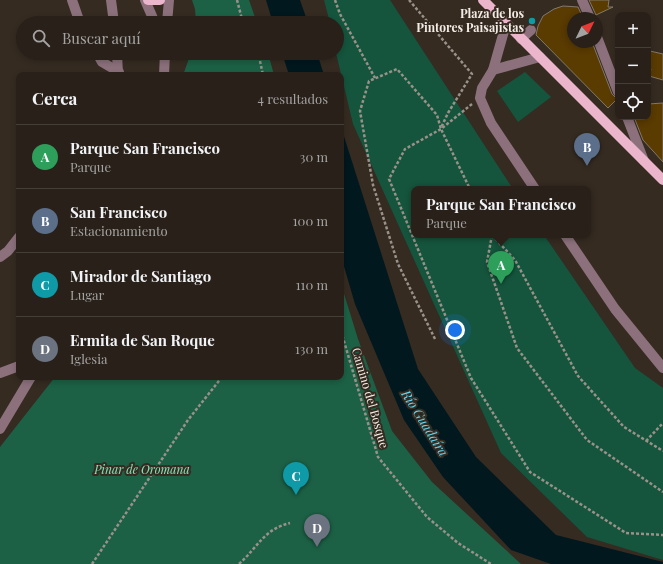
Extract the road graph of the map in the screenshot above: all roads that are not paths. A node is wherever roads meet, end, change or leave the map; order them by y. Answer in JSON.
{"nodes":[{"id":1,"x":72,"y":0,"type":"edge"},
{"id":2,"x":111,"y":0,"type":"edge"},
{"id":3,"x":147,"y":0,"type":"edge"},
{"id":4,"x":160,"y":0,"type":"edge"},
{"id":5,"x":169,"y":0,"type":"edge"},
{"id":6,"x":483,"y":0,"type":"edge"},
{"id":7,"x":582,"y":0,"type":"edge"},
{"id":8,"x":587,"y":12,"type":"edge"},
{"id":9,"x":78,"y":16,"type":"edge"},
{"id":10,"x":113,"y":16,"type":"edge"},
{"id":11,"x":153,"y":16,"type":"edge"},
{"id":12,"x":168,"y":16,"type":"edge"},
{"id":13,"x":506,"y":24,"type":"junction"},
{"id":14,"x":531,"y":30,"type":"dead end"},
{"id":15,"x":521,"y":39,"type":"junction"},
{"id":16,"x":601,"y":48,"type":"edge"},
{"id":17,"x":540,"y":57,"type":"junction"},
{"id":18,"x":101,"y":60,"type":"edge"},
{"id":19,"x":117,"y":60,"type":"edge"},
{"id":20,"x":165,"y":60,"type":"edge"},
{"id":21,"x":493,"y":70,"type":"junction"},
{"id":22,"x":117,"y":72,"type":"edge"},
{"id":23,"x":118,"y":72,"type":"edge"},
{"id":24,"x":164,"y":72,"type":"edge"},
{"id":25,"x":615,"y":84,"type":"edge"},
{"id":26,"x":629,"y":120,"type":"edge"},
{"id":27,"x":644,"y":161,"type":"junction"},
{"id":28,"x":663,"y":180,"type":"edge"},
{"id":29,"x":533,"y":186,"type":"edge"},
{"id":30,"x":567,"y":238,"type":"edge"},
{"id":31,"x":16,"y":241,"type":"edge"},
{"id":32,"x":0,"y":258,"type":"edge"},
{"id":33,"x":16,"y":367,"type":"edge"},
{"id":34,"x":663,"y":368,"type":"edge"},
{"id":35,"x":0,"y":373,"type":"edge"},
{"id":36,"x":29,"y":380,"type":"edge"},
{"id":37,"x":3,"y":419,"type":"edge"},
{"id":38,"x":0,"y":429,"type":"edge"}],
"edges":[{"from":1,"to":9,"type":"street"},
{"from":2,"to":10,"type":"street"},
{"from":3,"to":4,"type":"main road"},
{"from":3,"to":11,"type":"street"},
{"from":5,"to":12,"type":"street"},
{"from":6,"to":13,"type":"main road"},
{"from":7,"to":8,"type":"street"},
{"from":13,"to":15,"type":"main road"},
{"from":13,"to":21,"type":"street"},
{"from":14,"to":15,"type":"street"},
{"from":15,"to":17,"type":"main road"},
{"from":16,"to":25,"type":"street"},
{"from":17,"to":21,"type":"street"},
{"from":17,"to":27,"type":"main road"},
{"from":18,"to":22,"type":"street"},
{"from":19,"to":23,"type":"street"},
{"from":20,"to":24,"type":"street"},
{"from":21,"to":29,"type":"street"},
{"from":26,"to":27,"type":"street"},
{"from":27,"to":28,"type":"main road"},
{"from":30,"to":34,"type":"street"},
{"from":31,"to":32,"type":"street"},
{"from":33,"to":35,"type":"street"},
{"from":36,"to":37,"type":"street"},
{"from":37,"to":38,"type":"street"}]}
